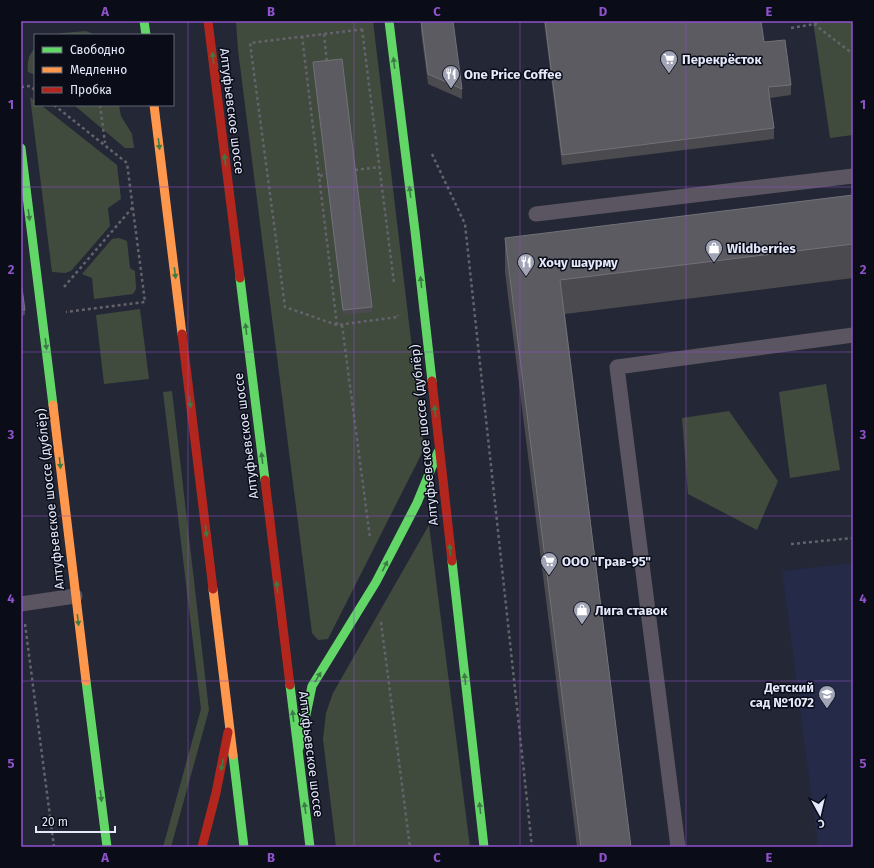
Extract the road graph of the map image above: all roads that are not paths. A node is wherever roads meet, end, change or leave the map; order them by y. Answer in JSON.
{"nodes":[{"id":1,"x":144,"y":21,"type":"edge"},
{"id":2,"x":208,"y":21,"type":"edge"},
{"id":3,"x":388,"y":21,"type":"edge"},
{"id":4,"x":146,"y":34,"type":"edge"},
{"id":5,"x":154,"y":106,"type":"edge"},
{"id":6,"x":21,"y":148,"type":"edge"},
{"id":7,"x":853,"y":176,"type":"edge"},
{"id":8,"x":536,"y":214,"type":"dead end"},
{"id":9,"x":853,"y":339,"type":"edge"},
{"id":10,"x":439,"y":450,"type":"junction"},
{"id":11,"x":75,"y":596,"type":"junction"},
{"id":12,"x":22,"y":604,"type":"edge"},
{"id":13,"x":229,"y":727,"type":"junction"},
{"id":14,"x":298,"y":755,"type":"junction"},
{"id":15,"x":107,"y":847,"type":"edge"},
{"id":16,"x":202,"y":847,"type":"edge"},
{"id":17,"x":244,"y":847,"type":"edge"},
{"id":18,"x":310,"y":847,"type":"edge"},
{"id":19,"x":484,"y":847,"type":"edge"},
{"id":20,"x":678,"y":847,"type":"edge"}],
"edges":[{"from":1,"to":4,"type":"main road"},
{"from":14,"to":2,"type":"main road","name":"Алтуфьевское шоссе","one_way":true},
{"from":10,"to":3,"type":"main road","name":"Алтуфьевское шоссе (дублёр)","one_way":true},
{"from":5,"to":13,"type":"main road","one_way":true},
{"from":6,"to":11,"type":"main road","name":"Алтуфьевское шоссе (дублёр)","one_way":true},
{"from":7,"to":8,"type":"lane"},
{"from":9,"to":20,"type":"lane"},
{"from":14,"to":10,"type":"main road","one_way":true},
{"from":19,"to":10,"type":"main road","name":"Алтуфьевское шоссе (дублёр)","one_way":true},
{"from":11,"to":12,"type":"lane"},
{"from":11,"to":15,"type":"main road","name":"Алтуфьевское шоссе (дублёр)","one_way":true},
{"from":13,"to":16,"type":"main road","one_way":true},
{"from":13,"to":17,"type":"main road"},
{"from":18,"to":14,"type":"main road","name":"Алтуфьевское шоссе","one_way":true}]}
